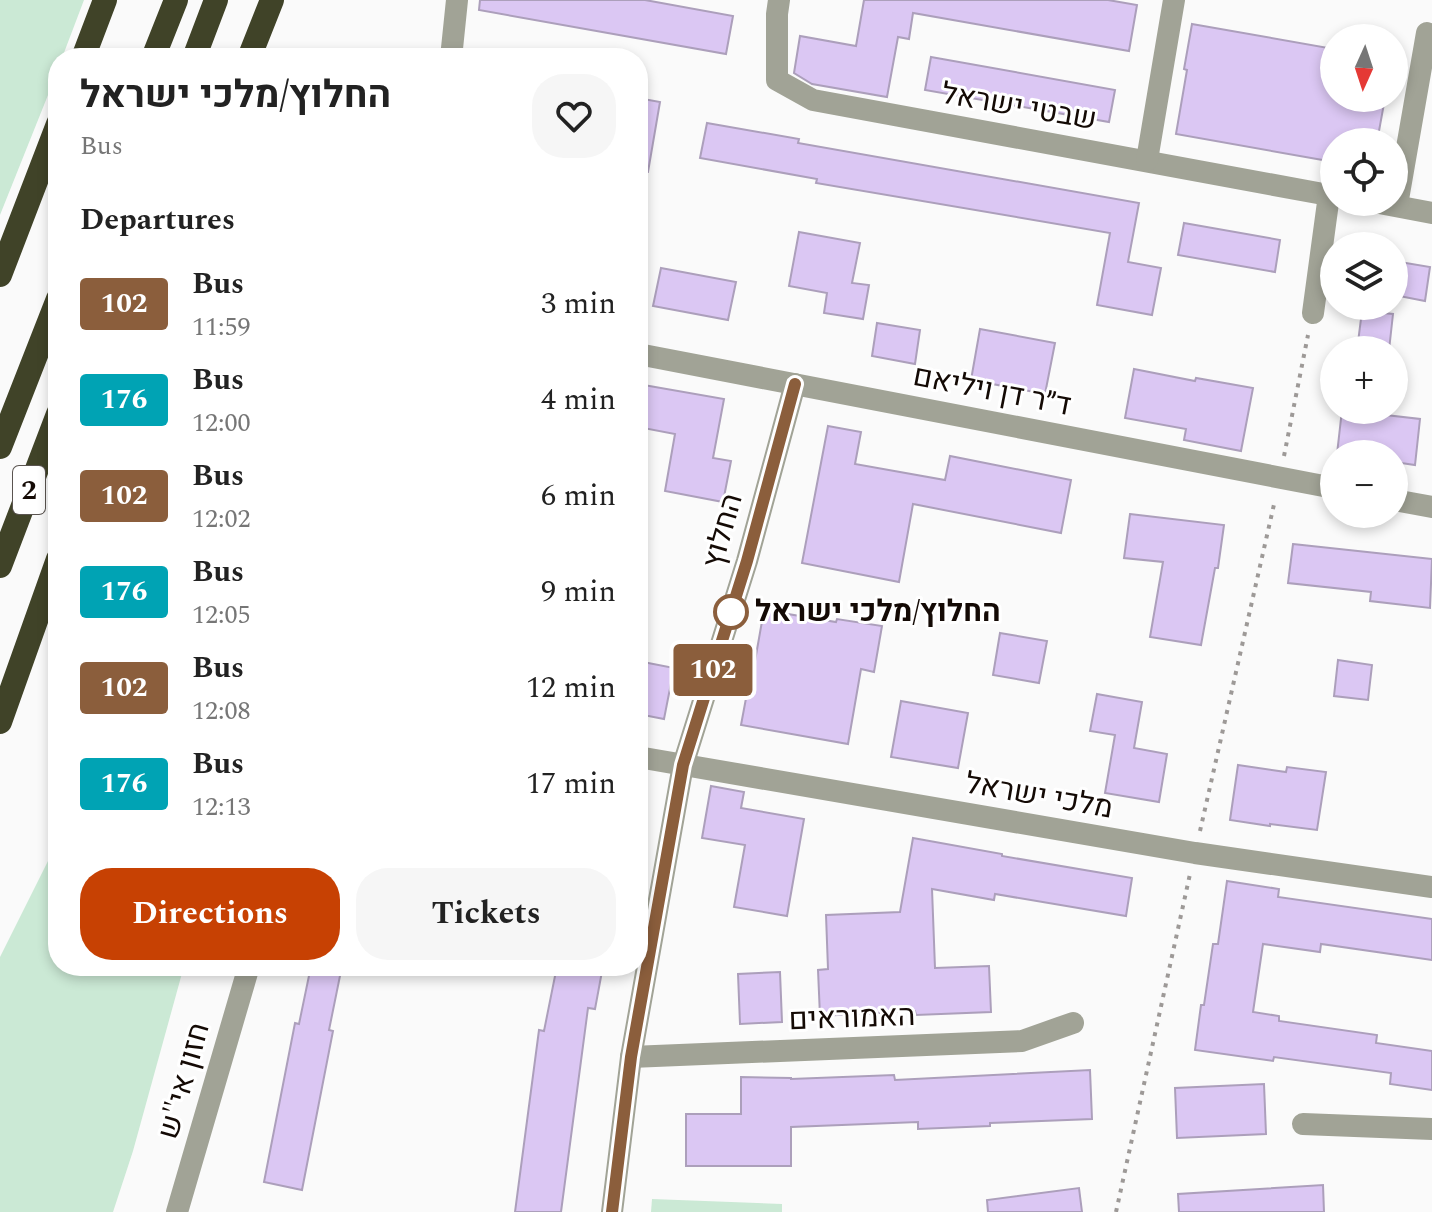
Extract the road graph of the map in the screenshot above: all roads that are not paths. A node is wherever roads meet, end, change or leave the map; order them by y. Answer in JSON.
{"nodes":[{"id":1,"x":105,"y":0,"type":"edge"},
{"id":2,"x":176,"y":0,"type":"edge"},
{"id":3,"x":216,"y":0,"type":"edge"},
{"id":4,"x":272,"y":0,"type":"edge"},
{"id":5,"x":457,"y":0,"type":"edge"},
{"id":6,"x":779,"y":0,"type":"edge"},
{"id":7,"x":1174,"y":0,"type":"edge"},
{"id":8,"x":1427,"y":33,"type":"dead end"},
{"id":9,"x":87,"y":48,"type":"edge"},
{"id":10,"x":157,"y":48,"type":"edge"},
{"id":11,"x":198,"y":48,"type":"edge"},
{"id":12,"x":253,"y":48,"type":"edge"},
{"id":13,"x":452,"y":48,"type":"edge"},
{"id":14,"x":1408,"y":142,"type":"edge"},
{"id":15,"x":48,"y":150,"type":"edge"},
{"id":16,"x":1147,"y":160,"type":"junction"},
{"id":17,"x":1320,"y":193,"type":"edge"},
{"id":18,"x":1408,"y":208,"type":"edge"},
{"id":19,"x":1432,"y":213,"type":"edge"},
{"id":20,"x":1328,"y":216,"type":"edge"},
{"id":21,"x":0,"y":275,"type":"edge"},
{"id":22,"x":1313,"y":313,"type":"road end"},
{"id":23,"x":48,"y":325,"type":"edge"},
{"id":24,"x":648,"y":356,"type":"edge"},
{"id":25,"x":795,"y":384,"type":"junction"},
{"id":26,"x":48,"y":440,"type":"edge"},
{"id":27,"x":0,"y":447,"type":"edge"},
{"id":28,"x":1320,"y":485,"type":"edge"},
{"id":29,"x":1408,"y":503,"type":"edge"},
{"id":30,"x":1432,"y":507,"type":"edge"},
{"id":31,"x":0,"y":566,"type":"edge"},
{"id":32,"x":48,"y":587,"type":"edge"},
{"id":33,"x":0,"y":722,"type":"edge"},
{"id":34,"x":648,"y":759,"type":"edge"},
{"id":35,"x":683,"y":765,"type":"junction"},
{"id":36,"x":1432,"y":887,"type":"edge"},
{"id":37,"x":648,"y":962,"type":"edge"},
{"id":38,"x":246,"y":976,"type":"edge"},
{"id":39,"x":645,"y":976,"type":"edge"},
{"id":40,"x":1073,"y":1023,"type":"dead end"},
{"id":41,"x":631,"y":1057,"type":"junction"},
{"id":42,"x":1303,"y":1124,"type":"dead end"},
{"id":43,"x":1432,"y":1129,"type":"edge"},
{"id":44,"x":177,"y":1212,"type":"edge"},
{"id":45,"x":612,"y":1212,"type":"edge"}],
"edges":[{"from":1,"to":9,"type":"highway"},
{"from":2,"to":10,"type":"highway"},
{"from":3,"to":11,"type":"highway"},
{"from":4,"to":12,"type":"highway"},
{"from":5,"to":13,"type":"street"},
{"from":6,"to":16,"type":"street","name":"שבטי ישראל"},
{"from":7,"to":16,"type":"street"},
{"from":8,"to":14,"type":"street"},
{"from":15,"to":21,"type":"highway"},
{"from":16,"to":17,"type":"street","name":"שבטי ישראל"},
{"from":18,"to":19,"type":"street"},
{"from":20,"to":22,"type":"street"},
{"from":23,"to":27,"type":"highway","number":"2"},
{"from":24,"to":25,"type":"street","name":"ד״ר דן ויליאם"},
{"from":25,"to":28,"type":"street","name":"ד״ר דן ויליאם"},
{"from":25,"to":35,"type":"street","name":"החלוץ"},
{"from":26,"to":31,"type":"highway","number":"2"},
{"from":29,"to":30,"type":"street"},
{"from":32,"to":33,"type":"highway"},
{"from":34,"to":35,"type":"street","name":"מלכי ישראל"},
{"from":35,"to":36,"type":"street","name":"מלכי ישראל"},
{"from":35,"to":37,"type":"street","name":"החלוץ"},
{"from":38,"to":44,"type":"street","name":"חזון אי\"ש"},
{"from":39,"to":41,"type":"street","name":"החלוץ"},
{"from":40,"to":41,"type":"street","name":"האמוראים"},
{"from":41,"to":45,"type":"street","name":"החלוץ"},
{"from":42,"to":43,"type":"street"}]}
